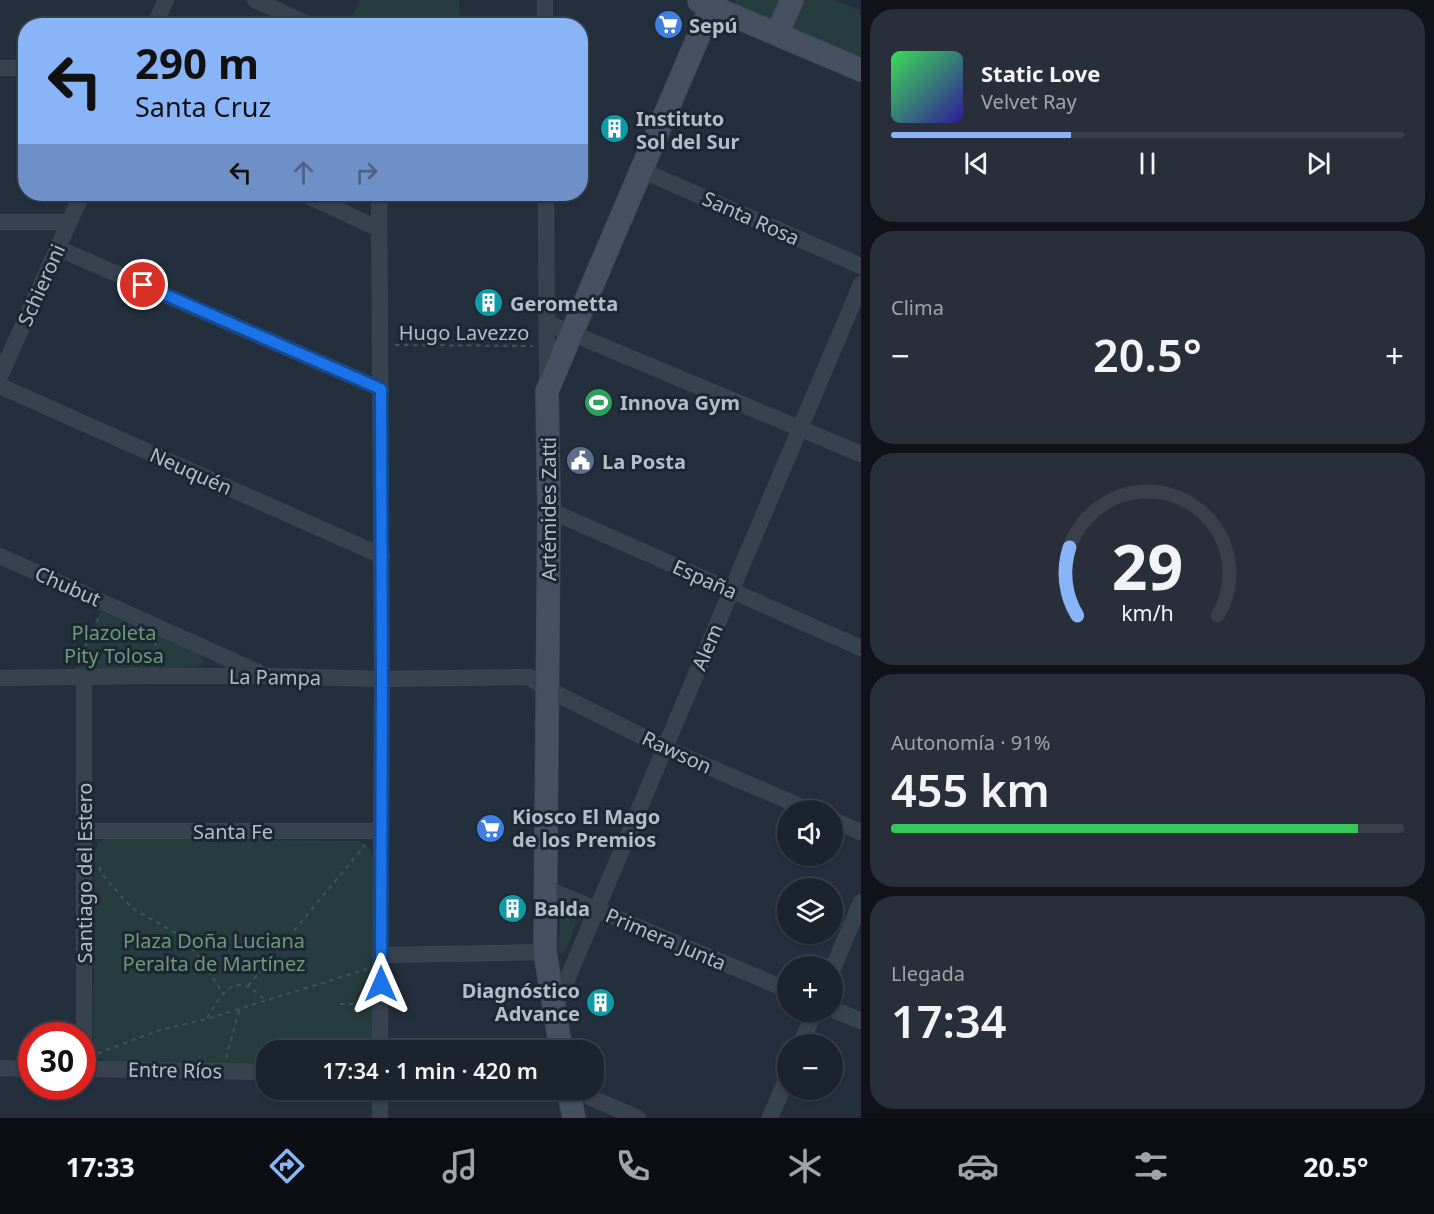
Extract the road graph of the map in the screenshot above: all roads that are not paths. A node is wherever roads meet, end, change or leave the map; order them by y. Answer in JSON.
{"nodes":[{"id":1,"x":166,"y":0,"type":"edge"},
{"id":2,"x":255,"y":0,"type":"edge"},
{"id":3,"x":545,"y":0,"type":"edge"},
{"id":4,"x":792,"y":0,"type":"edge"},
{"id":5,"x":707,"y":2,"type":"edge"},
{"id":6,"x":158,"y":18,"type":"edge"},
{"id":7,"x":294,"y":18,"type":"edge"},
{"id":8,"x":545,"y":18,"type":"edge"},
{"id":9,"x":777,"y":34,"type":"junction"},
{"id":10,"x":0,"y":68,"type":"edge"},
{"id":11,"x":18,"y":68,"type":"edge"},
{"id":12,"x":861,"y":70,"type":"edge"},
{"id":13,"x":641,"y":170,"type":"junction"},
{"id":14,"x":79,"y":201,"type":"edge"},
{"id":15,"x":319,"y":201,"type":"edge"},
{"id":16,"x":379,"y":201,"type":"edge"},
{"id":17,"x":546,"y":201,"type":"edge"},
{"id":18,"x":0,"y":222,"type":"edge"},
{"id":19,"x":69,"y":222,"type":"junction"},
{"id":20,"x":379,"y":229,"type":"junction"},
{"id":21,"x":57,"y":248,"type":"junction"},
{"id":22,"x":861,"y":266,"type":"edge"},
{"id":23,"x":861,"y":284,"type":"edge"},
{"id":24,"x":547,"y":323,"type":"junction"},
{"id":25,"x":572,"y":333,"type":"junction"},
{"id":26,"x":0,"y":376,"type":"edge"},
{"id":27,"x":0,"y":386,"type":"edge"},
{"id":28,"x":381,"y":389,"type":"junction"},
{"id":29,"x":547,"y":391,"type":"junction"},
{"id":30,"x":800,"y":428,"type":"junction"},
{"id":31,"x":861,"y":454,"type":"edge"},
{"id":32,"x":549,"y":510,"type":"junction"},
{"id":33,"x":0,"y":556,"type":"edge"},
{"id":34,"x":382,"y":556,"type":"junction"},
{"id":35,"x":731,"y":591,"type":"junction"},
{"id":36,"x":861,"y":648,"type":"edge"},
{"id":37,"x":266,"y":676,"type":"junction"},
{"id":38,"x":77,"y":677,"type":"junction"},
{"id":39,"x":0,"y":678,"type":"edge"},
{"id":40,"x":382,"y":679,"type":"junction"},
{"id":41,"x":547,"y":689,"type":"junction"},
{"id":42,"x":665,"y":748,"type":"junction"},
{"id":43,"x":786,"y":800,"type":"edge"},
{"id":44,"x":843,"y":825,"type":"edge"},
{"id":45,"x":84,"y":831,"type":"junction"},
{"id":46,"x":381,"y":831,"type":"junction"},
{"id":47,"x":861,"y":832,"type":"edge"},
{"id":48,"x":545,"y":888,"type":"junction"},
{"id":49,"x":861,"y":902,"type":"edge"},
{"id":50,"x":596,"y":910,"type":"junction"},
{"id":51,"x":545,"y":952,"type":"junction"},
{"id":52,"x":838,"y":956,"type":"edge"},
{"id":53,"x":381,"y":960,"type":"junction"},
{"id":54,"x":777,"y":985,"type":"edge"},
{"id":55,"x":554,"y":1011,"type":"junction"},
{"id":56,"x":843,"y":1014,"type":"edge"},
{"id":57,"x":861,"y":1021,"type":"edge"},
{"id":58,"x":83,"y":1022,"type":"edge"},
{"id":59,"x":380,"y":1040,"type":"edge"},
{"id":60,"x":559,"y":1040,"type":"edge"},
{"id":61,"x":0,"y":1068,"type":"edge"},
{"id":62,"x":18,"y":1069,"type":"edge"},
{"id":63,"x":96,"y":1069,"type":"edge"},
{"id":64,"x":256,"y":1072,"type":"edge"},
{"id":65,"x":380,"y":1100,"type":"edge"},
{"id":66,"x":572,"y":1100,"type":"edge"},
{"id":67,"x":596,"y":1100,"type":"edge"},
{"id":68,"x":778,"y":1100,"type":"edge"},
{"id":69,"x":380,"y":1118,"type":"edge"},
{"id":70,"x":574,"y":1118,"type":"edge"},
{"id":71,"x":638,"y":1118,"type":"edge"},
{"id":72,"x":770,"y":1118,"type":"edge"}],
"edges":[{"from":1,"to":6,"type":"street"},
{"from":2,"to":7,"type":"street"},
{"from":3,"to":8,"type":"street"},
{"from":4,"to":9,"type":"main road"},
{"from":5,"to":9,"type":"main road"},
{"from":5,"to":13,"type":"main road","name":"Artémides Zatti"},
{"from":9,"to":12,"type":"main road"},
{"from":10,"to":11,"type":"street"},
{"from":13,"to":22,"type":"street","name":"Santa Rosa"},
{"from":13,"to":25,"type":"main road","name":"Artémides Zatti"},
{"from":14,"to":19,"type":"street","name":"Schieroni"},
{"from":15,"to":20,"type":"street"},
{"from":16,"to":20,"type":"street"},
{"from":17,"to":24,"type":"street"},
{"from":18,"to":19,"type":"street"},
{"from":19,"to":21,"type":"street","name":"Schieroni"},
{"from":20,"to":28,"type":"street"},
{"from":21,"to":26,"type":"street","name":"Schieroni"},
{"from":21,"to":28,"type":"street"},
{"from":23,"to":30,"type":"street","name":"Alem"},
{"from":24,"to":25,"type":"street"},
{"from":24,"to":29,"type":"street"},
{"from":25,"to":29,"type":"main road","name":"Artémides Zatti"},
{"from":25,"to":30,"type":"street"},
{"from":27,"to":34,"type":"street","name":"Neuquén"},
{"from":28,"to":34,"type":"street"},
{"from":29,"to":32,"type":"main road","name":"Artémides Zatti"},
{"from":30,"to":31,"type":"street"},
{"from":30,"to":35,"type":"street","name":"Alem"},
{"from":32,"to":35,"type":"street","name":"España"},
{"from":32,"to":41,"type":"main road","name":"Artémides Zatti"},
{"from":33,"to":37,"type":"street","name":"Chubut"},
{"from":34,"to":40,"type":"street"},
{"from":35,"to":36,"type":"street","name":"España"},
{"from":35,"to":42,"type":"street","name":"Alem"},
{"from":37,"to":38,"type":"street","name":"La Pampa"},
{"from":37,"to":40,"type":"street","name":"La Pampa"},
{"from":38,"to":39,"type":"street","name":"La Pampa"},
{"from":38,"to":45,"type":"street","name":"Santiago del Estero"},
{"from":40,"to":41,"type":"street","name":"La Pampa"},
{"from":40,"to":46,"type":"street"},
{"from":41,"to":42,"type":"street","name":"Rawson"},
{"from":41,"to":48,"type":"main road","name":"Artémides Zatti"},
{"from":42,"to":43,"type":"street","name":"Rawson"},
{"from":42,"to":50,"type":"street","name":"Alem"},
{"from":44,"to":47,"type":"street"},
{"from":45,"to":46,"type":"street","name":"Santa Fe"},
{"from":45,"to":58,"type":"street","name":"Santiago del Estero"},
{"from":46,"to":53,"type":"street"},
{"from":48,"to":50,"type":"street","name":"Primera Junta"},
{"from":48,"to":51,"type":"main road","name":"Artémides Zatti"},
{"from":49,"to":52,"type":"street"},
{"from":50,"to":54,"type":"street","name":"Primera Junta"},
{"from":50,"to":55,"type":"street","name":"Alem"},
{"from":51,"to":53,"type":"street"},
{"from":51,"to":55,"type":"main road","name":"Artémides Zatti"},
{"from":53,"to":59,"type":"street"},
{"from":55,"to":60,"type":"main road","name":"Artémides Zatti"},
{"from":56,"to":57,"type":"street"},
{"from":61,"to":62,"type":"street"},
{"from":63,"to":64,"type":"street","name":"Entre Ríos"},
{"from":65,"to":69,"type":"street"},
{"from":66,"to":70,"type":"main road"},
{"from":67,"to":71,"type":"street"},
{"from":68,"to":72,"type":"street"}]}
